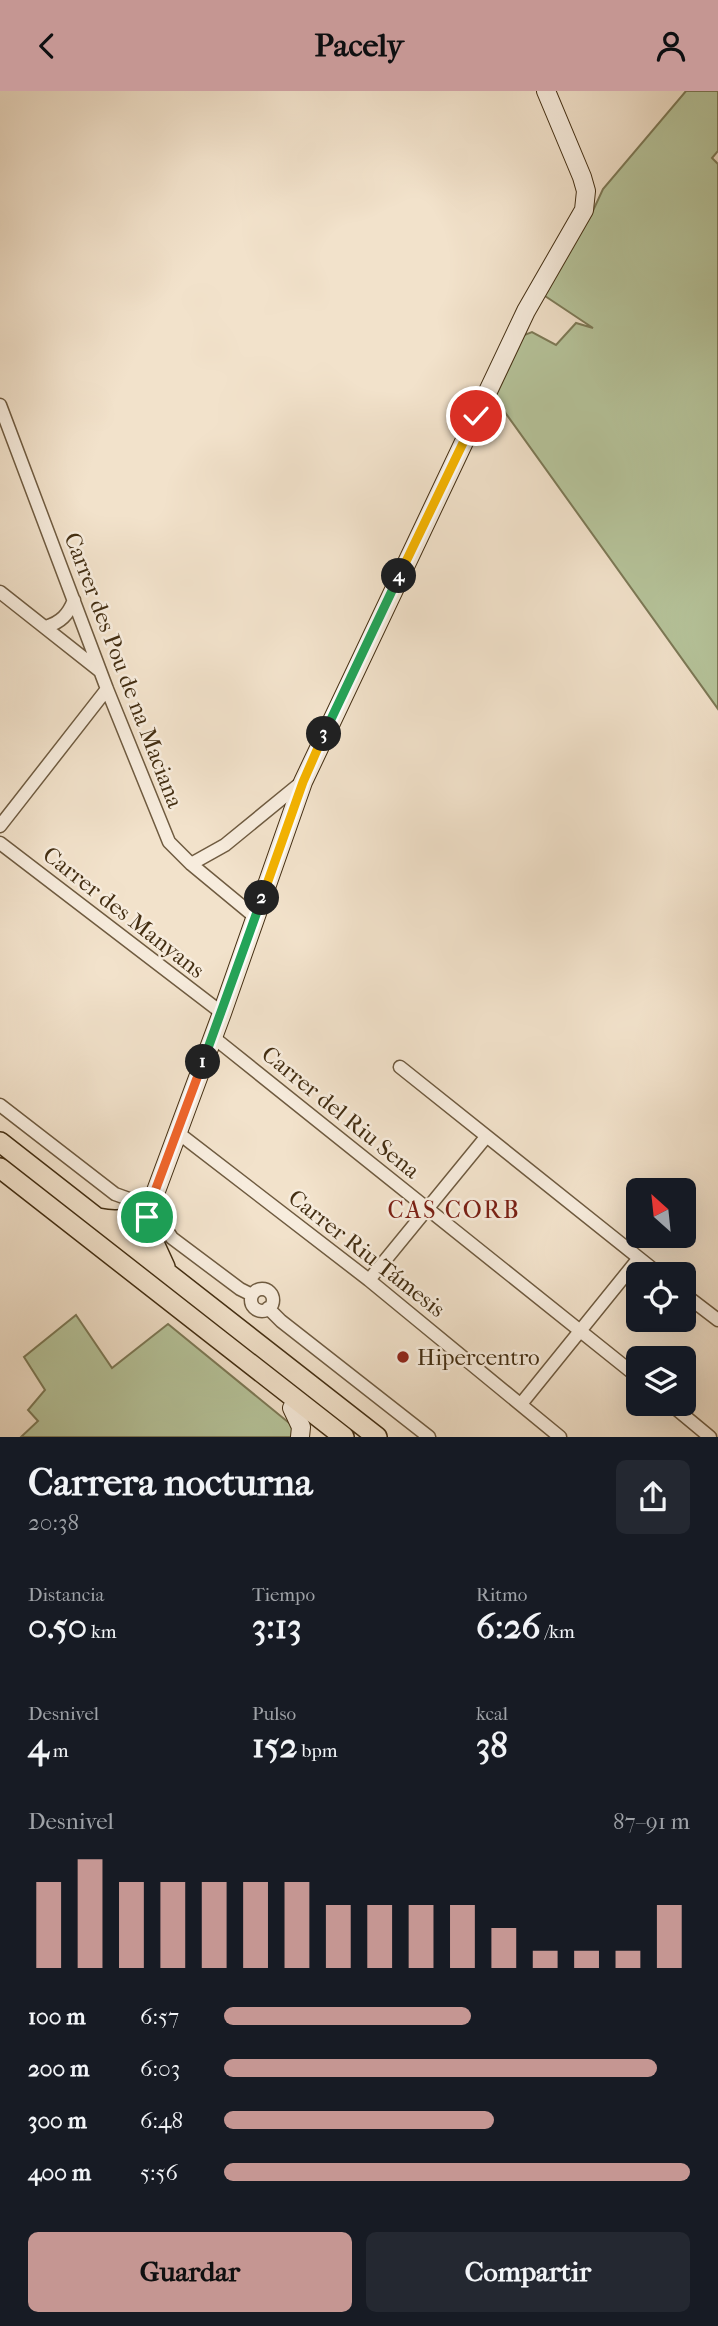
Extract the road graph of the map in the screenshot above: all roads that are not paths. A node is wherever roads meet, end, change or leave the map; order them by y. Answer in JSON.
{"nodes":[{"id":1,"x":546,"y":91,"type":"edge"},
{"id":2,"x":0,"y":405,"type":"edge"},
{"id":3,"x":0,"y":591,"type":"edge"},
{"id":4,"x":74,"y":600,"type":"junction"},
{"id":5,"x":46,"y":627,"type":"junction"},
{"id":6,"x":100,"y":671,"type":"junction"},
{"id":7,"x":107,"y":689,"type":"junction"},
{"id":8,"x":303,"y":782,"type":"junction"},
{"id":9,"x":0,"y":826,"type":"edge"},
{"id":10,"x":0,"y":843,"type":"edge"},
{"id":11,"x":191,"y":864,"type":"junction"},
{"id":12,"x":255,"y":917,"type":"junction"},
{"id":13,"x":222,"y":1013,"type":"junction"},
{"id":14,"x":213,"y":1037,"type":"junction"},
{"id":15,"x":400,"y":1067,"type":"dead end"},
{"id":16,"x":0,"y":1105,"type":"edge"},
{"id":17,"x":177,"y":1132,"type":"junction"},
{"id":18,"x":486,"y":1137,"type":"junction"},
{"id":19,"x":0,"y":1142,"type":"edge"},
{"id":20,"x":0,"y":1168,"type":"edge"},
{"id":21,"x":147,"y":1209,"type":"junction"},
{"id":22,"x":427,"y":1209,"type":"junction"},
{"id":23,"x":97,"y":1218,"type":"junction"},
{"id":24,"x":639,"y":1258,"type":"junction"},
{"id":25,"x":644,"y":1262,"type":"edge"},
{"id":26,"x":169,"y":1275,"type":"junction"},
{"id":27,"x":369,"y":1280,"type":"junction"},
{"id":28,"x":696,"y":1303,"type":"edge"},
{"id":29,"x":718,"y":1320,"type":"edge"},
{"id":30,"x":580,"y":1330,"type":"junction"},
{"id":31,"x":221,"y":1341,"type":"junction"},
{"id":32,"x":626,"y":1367,"type":"edge"},
{"id":33,"x":521,"y":1404,"type":"junction"},
{"id":34,"x":292,"y":1408,"type":"joint"},
{"id":35,"x":685,"y":1416,"type":"edge"},
{"id":36,"x":300,"y":1437,"type":"edge"},
{"id":37,"x":344,"y":1437,"type":"edge"},
{"id":38,"x":377,"y":1437,"type":"edge"},
{"id":39,"x":429,"y":1437,"type":"edge"},
{"id":40,"x":560,"y":1437,"type":"edge"},
{"id":41,"x":710,"y":1437,"type":"edge"}],
"edges":[{"from":1,"to":8,"type":"street"},
{"from":2,"to":4,"type":"street","name":"Carrer des Pou de na Maciana"},
{"from":3,"to":5,"type":"street"},
{"from":4,"to":5,"type":"street"},
{"from":4,"to":6,"type":"street","name":"Carrer des Pou de na Maciana"},
{"from":5,"to":6,"type":"street"},
{"from":6,"to":7,"type":"street","name":"Carrer des Pou de na Maciana"},
{"from":7,"to":9,"type":"street"},
{"from":7,"to":11,"type":"street","name":"Carrer des Pou de na Maciana"},
{"from":8,"to":11,"type":"street"},
{"from":8,"to":12,"type":"street"},
{"from":10,"to":13,"type":"street","name":"Carrer des Manyans"},
{"from":11,"to":12,"type":"street","name":"Carrer des Pou de na Maciana"},
{"from":12,"to":13,"type":"street"},
{"from":13,"to":14,"type":"street"},
{"from":14,"to":17,"type":"street"},
{"from":14,"to":22,"type":"street","name":"Carrer del Riu Sena"},
{"from":15,"to":18,"type":"street"},
{"from":16,"to":21,"type":"street"},
{"from":17,"to":21,"type":"street"},
{"from":17,"to":27,"type":"street","name":"Carrer Riu Támesis"},
{"from":18,"to":22,"type":"street"},
{"from":18,"to":24,"type":"street"},
{"from":19,"to":23,"type":"main road"},
{"from":20,"to":31,"type":"main road"},
{"from":21,"to":23,"type":"main road"},
{"from":21,"to":26,"type":"main road"},
{"from":21,"to":39,"type":"street"},
{"from":22,"to":27,"type":"street"},
{"from":22,"to":30,"type":"street","name":"Carrer del Riu Sena"},
{"from":23,"to":26,"type":"main road"},
{"from":24,"to":25,"type":"street"},
{"from":24,"to":30,"type":"street"},
{"from":26,"to":38,"type":"main road"},
{"from":27,"to":33,"type":"street","name":"Carrer Riu Támesis"},
{"from":28,"to":29,"type":"street"},
{"from":30,"to":32,"type":"street","name":"Carrer del Riu Sena"},
{"from":30,"to":33,"type":"street"},
{"from":31,"to":34,"type":"street"},
{"from":31,"to":37,"type":"main road"},
{"from":33,"to":40,"type":"street","name":"Carrer Riu Támesis"},
{"from":34,"to":36,"type":"street"},
{"from":35,"to":41,"type":"street"}]}
